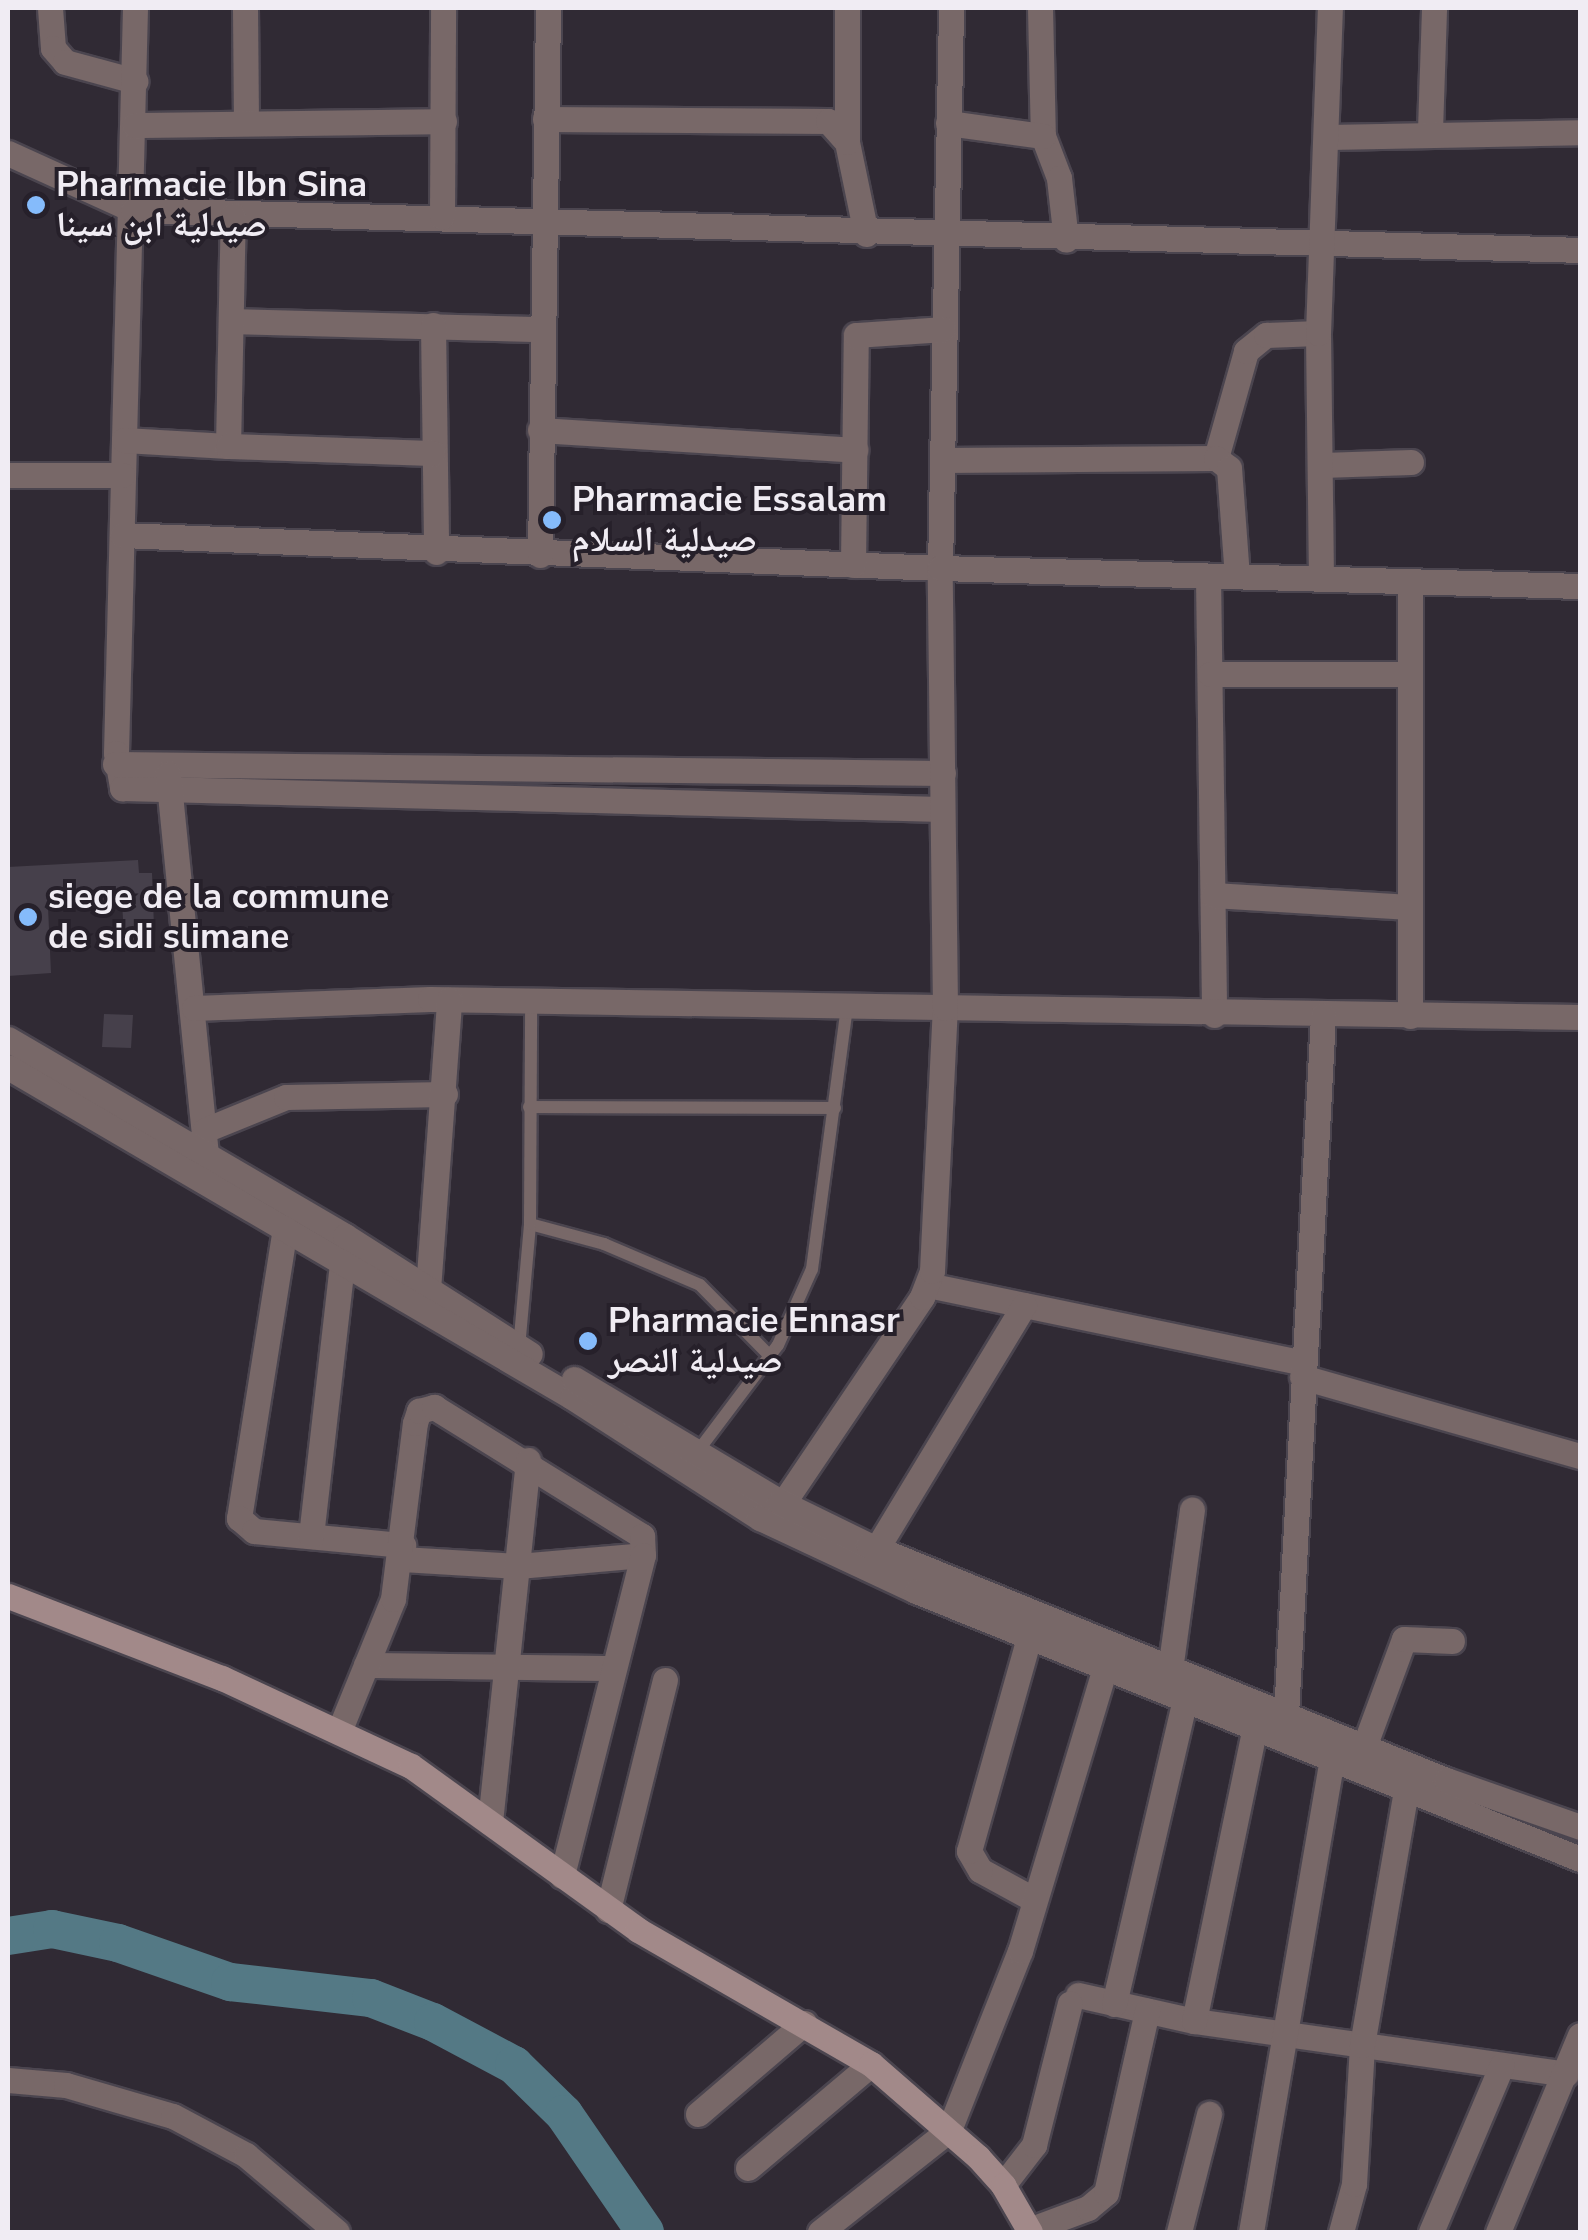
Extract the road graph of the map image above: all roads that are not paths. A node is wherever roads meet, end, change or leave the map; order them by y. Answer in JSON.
{"nodes":[{"id":1,"x":50,"y":8,"type":"edge"},
{"id":2,"x":135,"y":8,"type":"edge"},
{"id":3,"x":245,"y":8,"type":"edge"},
{"id":4,"x":443,"y":8,"type":"edge"},
{"id":5,"x":548,"y":8,"type":"edge"},
{"id":6,"x":847,"y":8,"type":"edge"},
{"id":7,"x":950,"y":8,"type":"edge"},
{"id":8,"x":1040,"y":8,"type":"edge"},
{"id":9,"x":1330,"y":8,"type":"edge"},
{"id":10,"x":1434,"y":8,"type":"edge"},
{"id":11,"x":135,"y":81,"type":"junction"},
{"id":12,"x":545,"y":119,"type":"junction"},
{"id":13,"x":444,"y":121,"type":"junction"},
{"id":14,"x":246,"y":123,"type":"junction"},
{"id":15,"x":948,"y":123,"type":"junction"},
{"id":16,"x":134,"y":125,"type":"junction"},
{"id":17,"x":1430,"y":130,"type":"junction"},
{"id":18,"x":1580,"y":132,"type":"edge"},
{"id":19,"x":1043,"y":136,"type":"junction"},
{"id":20,"x":1328,"y":136,"type":"junction"},
{"id":21,"x":847,"y":142,"type":"junction"},
{"id":22,"x":8,"y":153,"type":"edge"},
{"id":23,"x":133,"y":210,"type":"junction"},
{"id":24,"x":233,"y":215,"type":"junction"},
{"id":25,"x":442,"y":218,"type":"junction"},
{"id":26,"x":543,"y":218,"type":"junction"},
{"id":27,"x":866,"y":234,"type":"junction"},
{"id":28,"x":945,"y":238,"type":"junction"},
{"id":29,"x":1066,"y":240,"type":"junction"},
{"id":30,"x":1322,"y":246,"type":"junction"},
{"id":31,"x":1580,"y":250,"type":"edge"},
{"id":32,"x":232,"y":321,"type":"junction"},
{"id":33,"x":433,"y":324,"type":"junction"},
{"id":34,"x":540,"y":329,"type":"junction"},
{"id":35,"x":944,"y":329,"type":"junction"},
{"id":36,"x":1318,"y":333,"type":"junction"},
{"id":37,"x":540,"y":430,"type":"junction"},
{"id":38,"x":124,"y":440,"type":"junction"},
{"id":39,"x":228,"y":446,"type":"junction"},
{"id":40,"x":854,"y":450,"type":"junction"},
{"id":41,"x":434,"y":453,"type":"junction"},
{"id":42,"x":1216,"y":458,"type":"junction"},
{"id":43,"x":942,"y":460,"type":"junction"},
{"id":44,"x":1411,"y":462,"type":"dead end"},
{"id":45,"x":1322,"y":465,"type":"junction"},
{"id":46,"x":122,"y":475,"type":"junction"},
{"id":47,"x":8,"y":476,"type":"edge"},
{"id":48,"x":122,"y":535,"type":"junction"},
{"id":49,"x":436,"y":552,"type":"junction"},
{"id":50,"x":540,"y":555,"type":"junction"},
{"id":51,"x":854,"y":565,"type":"junction"},
{"id":52,"x":940,"y":568,"type":"junction"},
{"id":53,"x":1208,"y":576,"type":"junction"},
{"id":54,"x":1236,"y":576,"type":"junction"},
{"id":55,"x":1322,"y":579,"type":"junction"},
{"id":56,"x":1410,"y":584,"type":"junction"},
{"id":57,"x":1580,"y":586,"type":"edge"},
{"id":58,"x":1210,"y":674,"type":"junction"},
{"id":59,"x":1410,"y":674,"type":"junction"},
{"id":60,"x":116,"y":764,"type":"junction"},
{"id":61,"x":168,"y":765,"type":"junction"},
{"id":62,"x":526,"y":770,"type":"junction"},
{"id":63,"x":943,"y":773,"type":"junction"},
{"id":64,"x":287,"y":779,"type":"junction"},
{"id":65,"x":170,"y":791,"type":"junction"},
{"id":66,"x":525,"y":798,"type":"junction"},
{"id":67,"x":942,"y":809,"type":"junction"},
{"id":68,"x":1213,"y":895,"type":"junction"},
{"id":69,"x":1410,"y":907,"type":"junction"},
{"id":70,"x":448,"y":1000,"type":"junction"},
{"id":71,"x":531,"y":1004,"type":"junction"},
{"id":72,"x":194,"y":1008,"type":"junction"},
{"id":73,"x":847,"y":1008,"type":"junction"},
{"id":74,"x":945,"y":1008,"type":"junction"},
{"id":75,"x":1214,"y":1015,"type":"junction"},
{"id":76,"x":1322,"y":1015,"type":"junction"},
{"id":77,"x":1410,"y":1016,"type":"junction"},
{"id":78,"x":1580,"y":1017,"type":"edge"},
{"id":79,"x":8,"y":1039,"type":"edge"},
{"id":80,"x":8,"y":1067,"type":"edge"},
{"id":81,"x":445,"y":1094,"type":"junction"},
{"id":82,"x":529,"y":1107,"type":"junction"},
{"id":83,"x":836,"y":1108,"type":"junction"},
{"id":84,"x":206,"y":1142,"type":"junction"},
{"id":85,"x":208,"y":1182,"type":"junction"},
{"id":86,"x":530,"y":1224,"type":"junction"},
{"id":87,"x":285,"y":1228,"type":"junction"},
{"id":88,"x":342,"y":1264,"type":"junction"},
{"id":89,"x":928,"y":1285,"type":"junction"},
{"id":90,"x":428,"y":1289,"type":"junction"},
{"id":91,"x":1024,"y":1305,"type":"junction"},
{"id":92,"x":518,"y":1356,"type":"junction"},
{"id":93,"x":770,"y":1356,"type":"junction"},
{"id":94,"x":1303,"y":1370,"type":"junction"},
{"id":95,"x":698,"y":1451,"type":"junction"},
{"id":96,"x":1580,"y":1456,"type":"edge"},
{"id":97,"x":528,"y":1460,"type":"junction"},
{"id":98,"x":1192,"y":1510,"type":"dead end"},
{"id":99,"x":776,"y":1513,"type":"junction"},
{"id":100,"x":311,"y":1536,"type":"junction"},
{"id":101,"x":877,"y":1548,"type":"junction"},
{"id":102,"x":402,"y":1552,"type":"junction"},
{"id":103,"x":643,"y":1555,"type":"junction"},
{"id":104,"x":518,"y":1566,"type":"junction"},
{"id":105,"x":921,"y":1581,"type":"junction"},
{"id":106,"x":8,"y":1596,"type":"edge"},
{"id":107,"x":1032,"y":1626,"type":"junction"},
{"id":108,"x":1452,"y":1640,"type":"dead end"},
{"id":109,"x":1108,"y":1657,"type":"junction"},
{"id":110,"x":366,"y":1665,"type":"junction"},
{"id":111,"x":507,"y":1666,"type":"junction"},
{"id":112,"x":610,"y":1668,"type":"junction"},
{"id":113,"x":1170,"y":1670,"type":"junction"},
{"id":114,"x":665,"y":1680,"type":"dead end"},
{"id":115,"x":1184,"y":1702,"type":"junction"},
{"id":116,"x":1255,"y":1726,"type":"junction"},
{"id":117,"x":1286,"y":1727,"type":"junction"},
{"id":118,"x":340,"y":1729,"type":"junction"},
{"id":119,"x":1333,"y":1747,"type":"junction"},
{"id":120,"x":1364,"y":1747,"type":"junction"},
{"id":121,"x":1406,"y":1789,"type":"junction"},
{"id":122,"x":490,"y":1822,"type":"junction"},
{"id":123,"x":1580,"y":1827,"type":"edge"},
{"id":124,"x":1580,"y":1859,"type":"edge"},
{"id":125,"x":562,"y":1876,"type":"junction"},
{"id":126,"x":1033,"y":1899,"type":"junction"},
{"id":127,"x":608,"y":1910,"type":"junction"},
{"id":128,"x":1114,"y":2004,"type":"junction"},
{"id":129,"x":1147,"y":2011,"type":"junction"},
{"id":130,"x":1194,"y":2021,"type":"junction"},
{"id":131,"x":804,"y":2022,"type":"junction"},
{"id":132,"x":1286,"y":2034,"type":"junction"},
{"id":133,"x":1580,"y":2035,"type":"edge"},
{"id":134,"x":1362,"y":2044,"type":"junction"},
{"id":135,"x":871,"y":2064,"type":"junction"},
{"id":136,"x":1502,"y":2065,"type":"junction"},
{"id":137,"x":1566,"y":2074,"type":"junction"},
{"id":138,"x":8,"y":2080,"type":"edge"},
{"id":139,"x":698,"y":2114,"type":"dead end"},
{"id":140,"x":1210,"y":2114,"type":"dead end"},
{"id":141,"x":950,"y":2130,"type":"junction"},
{"id":142,"x":748,"y":2168,"type":"dead end"},
{"id":143,"x":1004,"y":2185,"type":"junction"},
{"id":144,"x":337,"y":2232,"type":"edge"},
{"id":145,"x":820,"y":2232,"type":"edge"},
{"id":146,"x":1030,"y":2232,"type":"edge"},
{"id":147,"x":1179,"y":2232,"type":"edge"},
{"id":148,"x":1250,"y":2232,"type":"edge"},
{"id":149,"x":1341,"y":2232,"type":"edge"},
{"id":150,"x":1431,"y":2232,"type":"edge"},
{"id":151,"x":1498,"y":2232,"type":"edge"}],
"edges":[{"from":1,"to":11,"type":"street"},
{"from":2,"to":11,"type":"street"},
{"from":3,"to":14,"type":"street"},
{"from":4,"to":13,"type":"street"},
{"from":5,"to":12,"type":"street"},
{"from":6,"to":21,"type":"street"},
{"from":7,"to":15,"type":"street"},
{"from":8,"to":19,"type":"street"},
{"from":9,"to":20,"type":"street"},
{"from":10,"to":17,"type":"street"},
{"from":11,"to":16,"type":"street"},
{"from":12,"to":21,"type":"street"},
{"from":12,"to":26,"type":"street"},
{"from":13,"to":14,"type":"street"},
{"from":13,"to":25,"type":"street"},
{"from":14,"to":16,"type":"street"},
{"from":15,"to":19,"type":"street"},
{"from":15,"to":28,"type":"street"},
{"from":16,"to":23,"type":"street"},
{"from":17,"to":18,"type":"street"},
{"from":17,"to":20,"type":"street"},
{"from":19,"to":29,"type":"street"},
{"from":20,"to":30,"type":"street"},
{"from":21,"to":27,"type":"street"},
{"from":22,"to":23,"type":"street"},
{"from":23,"to":24,"type":"street"},
{"from":23,"to":38,"type":"street"},
{"from":24,"to":25,"type":"street"},
{"from":24,"to":32,"type":"street"},
{"from":25,"to":26,"type":"street"},
{"from":26,"to":27,"type":"street"},
{"from":26,"to":34,"type":"street"},
{"from":27,"to":28,"type":"street"},
{"from":28,"to":29,"type":"street"},
{"from":28,"to":35,"type":"street"},
{"from":29,"to":30,"type":"street"},
{"from":30,"to":31,"type":"street"},
{"from":30,"to":36,"type":"street"},
{"from":32,"to":33,"type":"street"},
{"from":32,"to":39,"type":"street"},
{"from":33,"to":34,"type":"street"},
{"from":33,"to":41,"type":"street"},
{"from":34,"to":37,"type":"street"},
{"from":35,"to":40,"type":"street"},
{"from":35,"to":43,"type":"street"},
{"from":36,"to":42,"type":"street"},
{"from":36,"to":45,"type":"street"},
{"from":37,"to":40,"type":"street"},
{"from":37,"to":50,"type":"street"},
{"from":38,"to":39,"type":"street"},
{"from":38,"to":46,"type":"street"},
{"from":39,"to":41,"type":"street"},
{"from":40,"to":51,"type":"street"},
{"from":41,"to":49,"type":"street"},
{"from":42,"to":43,"type":"street"},
{"from":42,"to":54,"type":"street"},
{"from":43,"to":52,"type":"street"},
{"from":44,"to":45,"type":"street"},
{"from":45,"to":55,"type":"street"},
{"from":46,"to":47,"type":"street"},
{"from":46,"to":48,"type":"street"},
{"from":48,"to":49,"type":"street"},
{"from":48,"to":60,"type":"street"},
{"from":49,"to":50,"type":"street"},
{"from":50,"to":51,"type":"street"},
{"from":51,"to":52,"type":"street"},
{"from":52,"to":53,"type":"street"},
{"from":52,"to":63,"type":"street"},
{"from":53,"to":54,"type":"street"},
{"from":53,"to":58,"type":"street"},
{"from":54,"to":55,"type":"street"},
{"from":55,"to":56,"type":"street"},
{"from":56,"to":57,"type":"street"},
{"from":56,"to":59,"type":"street"},
{"from":58,"to":59,"type":"street"},
{"from":58,"to":68,"type":"street"},
{"from":59,"to":69,"type":"street"},
{"from":60,"to":61,"type":"street"},
{"from":60,"to":65,"type":"street"},
{"from":61,"to":64,"type":"street"},
{"from":61,"to":65,"type":"street"},
{"from":62,"to":63,"type":"street"},
{"from":62,"to":64,"type":"street"},
{"from":62,"to":66,"type":"street"},
{"from":63,"to":67,"type":"street"},
{"from":64,"to":65,"type":"street"},
{"from":64,"to":66,"type":"street"},
{"from":65,"to":72,"type":"street"},
{"from":66,"to":67,"type":"street"},
{"from":67,"to":74,"type":"street"},
{"from":68,"to":69,"type":"street"},
{"from":68,"to":75,"type":"street"},
{"from":69,"to":77,"type":"street"},
{"from":70,"to":71,"type":"street"},
{"from":70,"to":72,"type":"street"},
{"from":70,"to":81,"type":"street"},
{"from":71,"to":73,"type":"street"},
{"from":71,"to":82,"type":"lane"},
{"from":72,"to":84,"type":"street"},
{"from":73,"to":74,"type":"street"},
{"from":73,"to":83,"type":"lane"},
{"from":74,"to":75,"type":"street"},
{"from":74,"to":89,"type":"street"},
{"from":75,"to":76,"type":"street"},
{"from":76,"to":77,"type":"street"},
{"from":76,"to":94,"type":"street"},
{"from":77,"to":78,"type":"street"},
{"from":79,"to":84,"type":"street"},
{"from":80,"to":85,"type":"street"},
{"from":81,"to":84,"type":"street"},
{"from":81,"to":90,"type":"street"},
{"from":82,"to":83,"type":"lane"},
{"from":82,"to":86,"type":"lane"},
{"from":83,"to":93,"type":"lane"},
{"from":84,"to":85,"type":"street"},
{"from":84,"to":90,"type":"street"},
{"from":85,"to":87,"type":"street"},
{"from":86,"to":92,"type":"lane"},
{"from":86,"to":93,"type":"lane"},
{"from":87,"to":88,"type":"street"},
{"from":87,"to":100,"type":"street"},
{"from":88,"to":92,"type":"street"},
{"from":88,"to":100,"type":"street"},
{"from":89,"to":91,"type":"street"},
{"from":89,"to":99,"type":"street"},
{"from":90,"to":92,"type":"street"},
{"from":91,"to":94,"type":"street"},
{"from":91,"to":101,"type":"street"},
{"from":92,"to":95,"type":"street"},
{"from":92,"to":99,"type":"street"},
{"from":93,"to":95,"type":"lane"},
{"from":94,"to":96,"type":"street"},
{"from":94,"to":117,"type":"street"},
{"from":95,"to":99,"type":"street"},
{"from":97,"to":102,"type":"street"},
{"from":97,"to":103,"type":"street"},
{"from":97,"to":104,"type":"street"},
{"from":98,"to":113,"type":"street"},
{"from":99,"to":101,"type":"street"},
{"from":99,"to":105,"type":"street"},
{"from":100,"to":102,"type":"street"},
{"from":101,"to":105,"type":"street"},
{"from":102,"to":104,"type":"street"},
{"from":102,"to":110,"type":"street"},
{"from":103,"to":104,"type":"street"},
{"from":103,"to":112,"type":"street"},
{"from":104,"to":111,"type":"street"},
{"from":105,"to":107,"type":"street"},
{"from":106,"to":118,"type":"main road"},
{"from":107,"to":109,"type":"street"},
{"from":107,"to":126,"type":"street"},
{"from":108,"to":120,"type":"street"},
{"from":109,"to":113,"type":"street"},
{"from":109,"to":115,"type":"street"},
{"from":109,"to":126,"type":"street"},
{"from":110,"to":111,"type":"street"},
{"from":110,"to":118,"type":"street"},
{"from":111,"to":112,"type":"street"},
{"from":111,"to":122,"type":"street"},
{"from":112,"to":125,"type":"street"},
{"from":113,"to":117,"type":"street"},
{"from":114,"to":127,"type":"street"},
{"from":115,"to":116,"type":"street"},
{"from":115,"to":128,"type":"street"},
{"from":116,"to":117,"type":"street"},
{"from":116,"to":130,"type":"street"},
{"from":117,"to":119,"type":"street"},
{"from":118,"to":122,"type":"main road"},
{"from":119,"to":120,"type":"street"},
{"from":119,"to":121,"type":"street"},
{"from":119,"to":132,"type":"street"},
{"from":120,"to":123,"type":"street"},
{"from":121,"to":124,"type":"street"},
{"from":121,"to":134,"type":"street"},
{"from":122,"to":125,"type":"main road"},
{"from":125,"to":127,"type":"main road"},
{"from":126,"to":141,"type":"street"},
{"from":127,"to":131,"type":"main road"},
{"from":128,"to":129,"type":"street"},
{"from":128,"to":143,"type":"street"},
{"from":129,"to":130,"type":"street"},
{"from":129,"to":146,"type":"street"},
{"from":130,"to":132,"type":"street"},
{"from":131,"to":135,"type":"main road"},
{"from":131,"to":139,"type":"street"},
{"from":132,"to":134,"type":"street"},
{"from":132,"to":148,"type":"street"},
{"from":133,"to":137,"type":"street"},
{"from":134,"to":136,"type":"street"},
{"from":134,"to":149,"type":"street"},
{"from":135,"to":141,"type":"main road"},
{"from":135,"to":142,"type":"street"},
{"from":136,"to":137,"type":"street"},
{"from":136,"to":150,"type":"street"},
{"from":137,"to":151,"type":"street"},
{"from":138,"to":144,"type":"street"},
{"from":140,"to":147,"type":"street"},
{"from":141,"to":143,"type":"main road"},
{"from":141,"to":145,"type":"street"},
{"from":143,"to":146,"type":"main road"}]}
